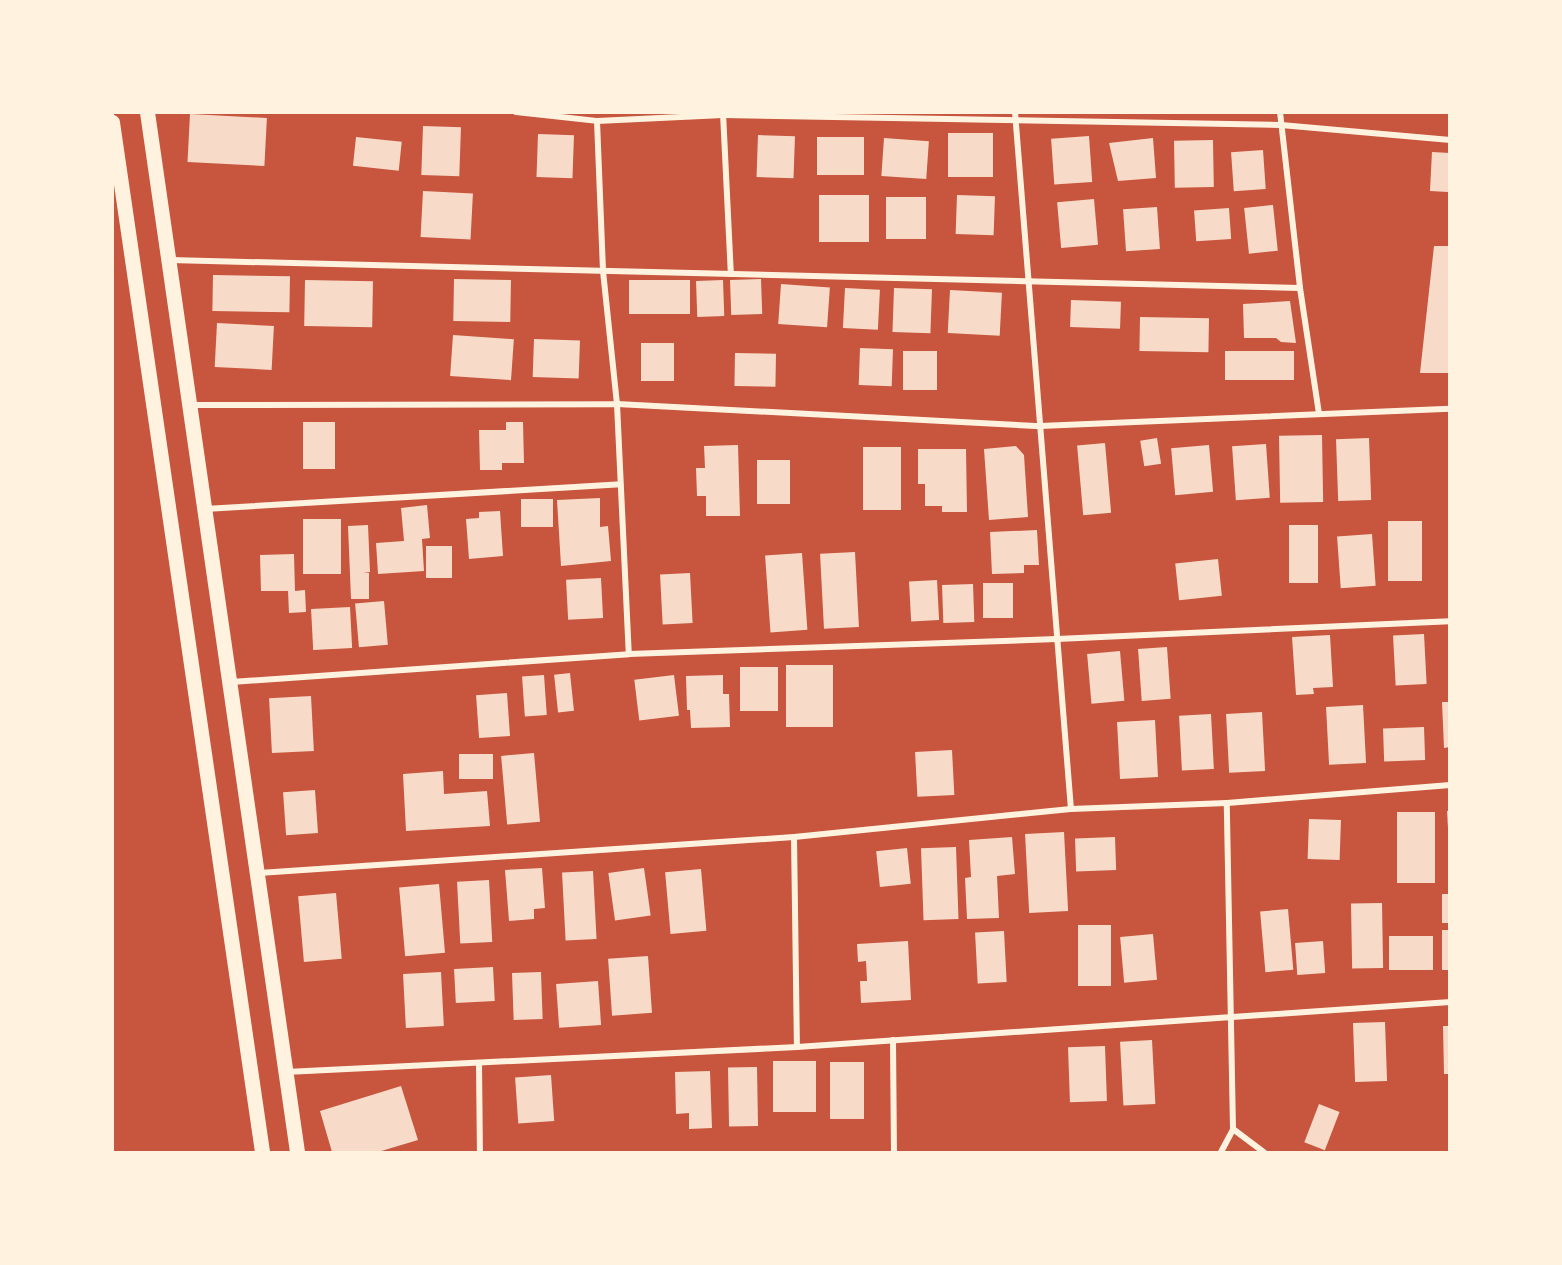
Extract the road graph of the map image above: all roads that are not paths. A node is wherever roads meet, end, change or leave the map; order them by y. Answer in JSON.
{"nodes":[{"id":1,"x":147,"y":112,"type":"edge"},
{"id":2,"x":516,"y":112,"type":"edge"},
{"id":3,"x":1280,"y":112,"type":"edge"},
{"id":4,"x":723,"y":114,"type":"edge"},
{"id":5,"x":1016,"y":116,"type":"edge"},
{"id":6,"x":597,"y":121,"type":"junction"},
{"id":7,"x":112,"y":122,"type":"edge"},
{"id":8,"x":1281,"y":125,"type":"junction"},
{"id":9,"x":1449,"y":140,"type":"edge"},
{"id":10,"x":169,"y":260,"type":"junction"},
{"id":11,"x":603,"y":271,"type":"junction"},
{"id":12,"x":731,"y":274,"type":"junction"},
{"id":13,"x":1029,"y":282,"type":"junction"},
{"id":14,"x":1300,"y":288,"type":"junction"},
{"id":15,"x":617,"y":404,"type":"junction"},
{"id":16,"x":189,"y":405,"type":"junction"},
{"id":17,"x":1449,"y":409,"type":"edge"},
{"id":18,"x":1319,"y":413,"type":"junction"},
{"id":19,"x":1040,"y":426,"type":"junction"},
{"id":20,"x":620,"y":484,"type":"junction"},
{"id":21,"x":204,"y":509,"type":"junction"},
{"id":22,"x":1449,"y":621,"type":"edge"},
{"id":23,"x":1057,"y":639,"type":"junction"},
{"id":24,"x":629,"y":654,"type":"junction"},
{"id":25,"x":231,"y":682,"type":"junction"},
{"id":26,"x":1449,"y":785,"type":"edge"},
{"id":27,"x":1227,"y":803,"type":"junction"},
{"id":28,"x":1071,"y":809,"type":"junction"},
{"id":29,"x":794,"y":837,"type":"junction"},
{"id":30,"x":255,"y":873,"type":"junction"},
{"id":31,"x":1449,"y":1002,"type":"edge"},
{"id":32,"x":1233,"y":1016,"type":"junction"},
{"id":33,"x":893,"y":1040,"type":"junction"},
{"id":34,"x":797,"y":1047,"type":"junction"},
{"id":35,"x":478,"y":1063,"type":"junction"},
{"id":36,"x":286,"y":1072,"type":"junction"},
{"id":37,"x":1233,"y":1129,"type":"junction"},
{"id":38,"x":262,"y":1152,"type":"edge"},
{"id":39,"x":297,"y":1152,"type":"edge"},
{"id":40,"x":480,"y":1152,"type":"edge"},
{"id":41,"x":894,"y":1152,"type":"edge"},
{"id":42,"x":1221,"y":1152,"type":"edge"},
{"id":43,"x":1264,"y":1152,"type":"edge"}],
"edges":[{"from":1,"to":10,"type":"main road"},
{"from":2,"to":6,"type":"street"},
{"from":3,"to":8,"type":"street"},
{"from":4,"to":5,"type":"street"},
{"from":4,"to":6,"type":"street"},
{"from":4,"to":12,"type":"street"},
{"from":5,"to":8,"type":"street"},
{"from":5,"to":13,"type":"street"},
{"from":6,"to":11,"type":"street"},
{"from":7,"to":38,"type":"main road"},
{"from":8,"to":9,"type":"street"},
{"from":8,"to":14,"type":"street"},
{"from":10,"to":11,"type":"street"},
{"from":10,"to":16,"type":"main road"},
{"from":11,"to":12,"type":"street"},
{"from":11,"to":15,"type":"street"},
{"from":12,"to":13,"type":"street"},
{"from":13,"to":14,"type":"street"},
{"from":13,"to":19,"type":"street"},
{"from":14,"to":18,"type":"street"},
{"from":15,"to":16,"type":"street"},
{"from":15,"to":19,"type":"street"},
{"from":15,"to":20,"type":"street"},
{"from":16,"to":21,"type":"main road"},
{"from":17,"to":18,"type":"street"},
{"from":18,"to":19,"type":"street"},
{"from":19,"to":23,"type":"street"},
{"from":20,"to":21,"type":"street"},
{"from":20,"to":24,"type":"street"},
{"from":21,"to":25,"type":"main road"},
{"from":22,"to":23,"type":"street"},
{"from":23,"to":24,"type":"street"},
{"from":23,"to":28,"type":"street"},
{"from":24,"to":25,"type":"street"},
{"from":25,"to":30,"type":"main road"},
{"from":26,"to":27,"type":"street"},
{"from":27,"to":28,"type":"street"},
{"from":27,"to":32,"type":"street"},
{"from":28,"to":29,"type":"street"},
{"from":29,"to":30,"type":"street"},
{"from":29,"to":34,"type":"street"},
{"from":30,"to":36,"type":"main road"},
{"from":31,"to":32,"type":"street"},
{"from":32,"to":33,"type":"street"},
{"from":32,"to":37,"type":"street"},
{"from":33,"to":34,"type":"street"},
{"from":33,"to":41,"type":"street"},
{"from":34,"to":35,"type":"street"},
{"from":35,"to":36,"type":"street"},
{"from":35,"to":40,"type":"street"},
{"from":36,"to":39,"type":"main road"},
{"from":37,"to":42,"type":"street"},
{"from":37,"to":43,"type":"street"}]}
